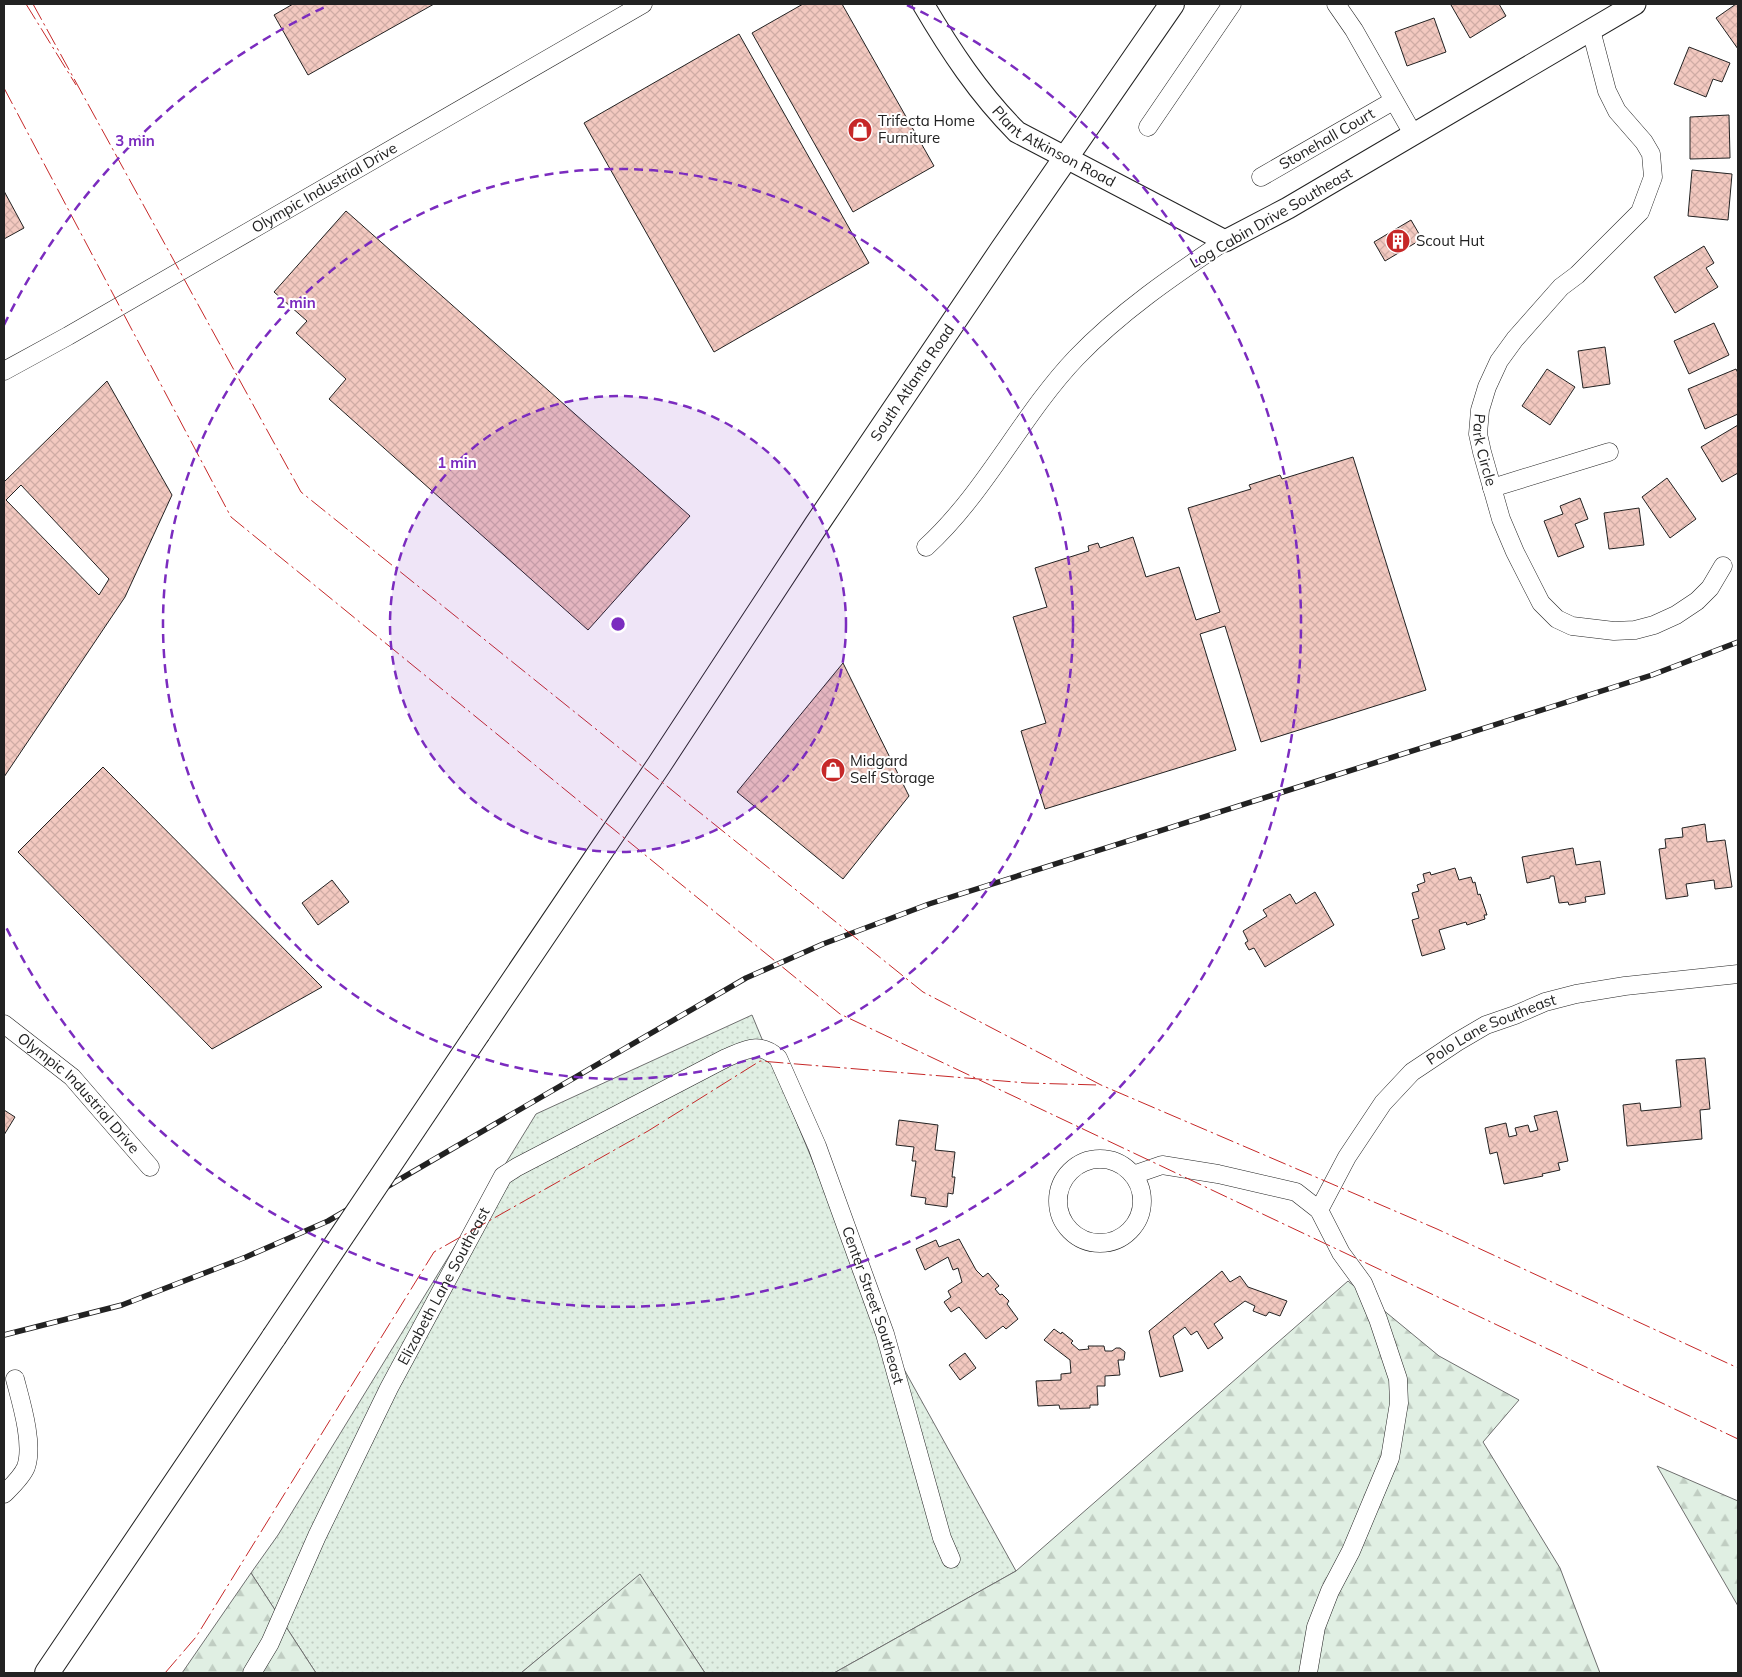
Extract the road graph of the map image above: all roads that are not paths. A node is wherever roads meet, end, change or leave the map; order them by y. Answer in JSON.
{"nodes":[{"id":1,"x":643,"y":4,"type":"edge"},
{"id":2,"x":924,"y":4,"type":"edge"},
{"id":3,"x":1172,"y":4,"type":"edge"},
{"id":4,"x":1232,"y":4,"type":"edge"},
{"id":5,"x":1336,"y":4,"type":"edge"},
{"id":6,"x":1635,"y":4,"type":"edge"},
{"id":7,"x":1591,"y":30,"type":"junction"},
{"id":8,"x":1393,"y":101,"type":"junction"},
{"id":9,"x":1148,"y":127,"type":"dead end"},
{"id":10,"x":1413,"y":134,"type":"junction"},
{"id":11,"x":1066,"y":158,"type":"junction"},
{"id":12,"x":1261,"y":177,"type":"dead end"},
{"id":13,"x":1225,"y":242,"type":"junction"},
{"id":14,"x":4,"y":371,"type":"edge"},
{"id":15,"x":1609,"y":452,"type":"dead end"},
{"id":16,"x":1492,"y":488,"type":"junction"},
{"id":17,"x":926,"y":547,"type":"dead end"},
{"id":18,"x":1723,"y":566,"type":"dead end"},
{"id":19,"x":1738,"y":974,"type":"edge"},
{"id":20,"x":4,"y":1024,"type":"edge"},
{"id":21,"x":778,"y":1058,"type":"joint"},
{"id":22,"x":150,"y":1167,"type":"dead end"},
{"id":23,"x":1133,"y":1175,"type":"junction"},
{"id":24,"x":1319,"y":1210,"type":"junction"},
{"id":25,"x":14,"y":1379,"type":"dead end"},
{"id":26,"x":4,"y":1494,"type":"edge"},
{"id":27,"x":951,"y":1559,"type":"dead end"},
{"id":28,"x":47,"y":1673,"type":"edge"},
{"id":29,"x":252,"y":1673,"type":"edge"},
{"id":30,"x":1308,"y":1673,"type":"edge"}],
"edges":[{"from":1,"to":14,"type":"street","name":"Olympic Industrial Drive"},
{"from":2,"to":11,"type":"street","name":"Plant Atkinson Road"},
{"from":3,"to":11,"type":"main road","name":"South Atlanta Road"},
{"from":4,"to":9,"type":"street"},
{"from":5,"to":8,"type":"street"},
{"from":6,"to":7,"type":"street","name":"Log Cabin Drive Southeast"},
{"from":7,"to":10,"type":"street","name":"Log Cabin Drive Southeast"},
{"from":7,"to":16,"type":"street","name":"Park Circle"},
{"from":8,"to":10,"type":"street"},
{"from":8,"to":12,"type":"street","name":"Stonehall Court"},
{"from":10,"to":13,"type":"street","name":"Log Cabin Drive Southeast"},
{"from":11,"to":13,"type":"street","name":"Plant Atkinson Road"},
{"from":11,"to":28,"type":"main road","name":"South Atlanta Road","bridge":true},
{"from":13,"to":17,"type":"street","name":"Log Cabin Drive Southeast"},
{"from":15,"to":16,"type":"street"},
{"from":16,"to":18,"type":"street","name":"Park Circle"},
{"from":19,"to":24,"type":"street","name":"Polo Lane Southeast"},
{"from":20,"to":22,"type":"street","name":"Olympic Industrial Drive"},
{"from":21,"to":27,"type":"street","name":"Center Street Southeast"},
{"from":21,"to":29,"type":"street","name":"Elizabeth Lane Southeast"},
{"from":23,"to":23,"type":"street"},
{"from":23,"to":24,"type":"street"},
{"from":24,"to":30,"type":"street"},
{"from":25,"to":26,"type":"street"}]}
